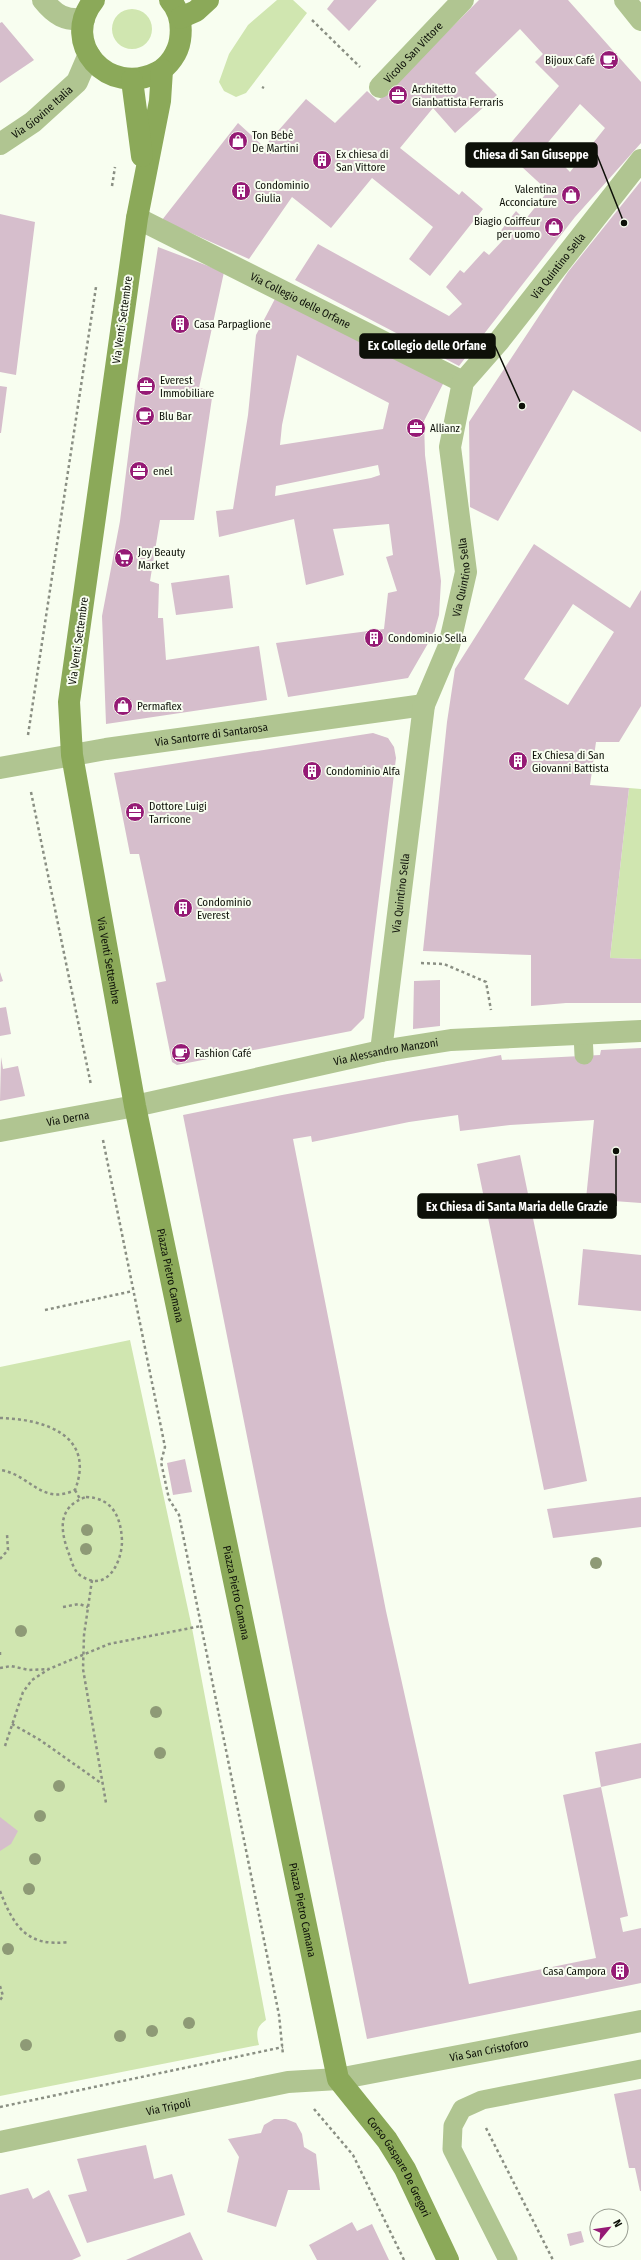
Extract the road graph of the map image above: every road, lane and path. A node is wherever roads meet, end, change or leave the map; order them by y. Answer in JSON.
{"nodes":[{"id":1,"x":43,"y":0,"type":"edge"},
{"id":2,"x":94,"y":0,"type":"edge"},
{"id":3,"x":208,"y":0,"type":"edge"},
{"id":4,"x":463,"y":0,"type":"edge"},
{"id":5,"x":625,"y":0,"type":"edge"},
{"id":6,"x":175,"y":9,"type":"edge"},
{"id":7,"x":84,"y":19,"type":"junction"},
{"id":8,"x":312,"y":20,"type":"dead end"},
{"id":9,"x":641,"y":20,"type":"edge"},
{"id":10,"x":89,"y":54,"type":"junction"},
{"id":11,"x":162,"y":70,"type":"junction"},
{"id":12,"x":132,"y":80,"type":"junction"},
{"id":13,"x":380,"y":87,"type":"joint"},
{"id":14,"x":0,"y":144,"type":"edge"},
{"id":15,"x":641,"y":160,"type":"edge"},
{"id":16,"x":144,"y":174,"type":"junction"},
{"id":17,"x":137,"y":218,"type":"junction"},
{"id":18,"x":463,"y":382,"type":"junction"},
{"id":19,"x":424,"y":705,"type":"junction"},
{"id":20,"x":72,"y":754,"type":"junction"},
{"id":21,"x":0,"y":768,"type":"edge"},
{"id":22,"x":415,"y":963,"type":"dead end"},
{"id":23,"x":492,"y":1018,"type":"dead end"},
{"id":24,"x":641,"y":1031,"type":"edge"},
{"id":25,"x":583,"y":1034,"type":"junction"},
{"id":26,"x":381,"y":1051,"type":"junction"},
{"id":27,"x":584,"y":1056,"type":"dead end"},
{"id":28,"x":136,"y":1106,"type":"junction"},
{"id":29,"x":0,"y":1131,"type":"edge"},
{"id":30,"x":101,"y":1134,"type":"dead end"},
{"id":31,"x":133,"y":1290,"type":"junction"},
{"id":32,"x":44,"y":1310,"type":"dead end"},
{"id":33,"x":0,"y":1418,"type":"edge"},
{"id":34,"x":0,"y":1470,"type":"edge"},
{"id":35,"x":76,"y":1490,"type":"junction"},
{"id":36,"x":80,"y":1499,"type":"junction"},
{"id":37,"x":7,"y":1534,"type":"dead end"},
{"id":38,"x":0,"y":1559,"type":"edge"},
{"id":39,"x":92,"y":1580,"type":"junction"},
{"id":40,"x":88,"y":1606,"type":"junction"},
{"id":41,"x":63,"y":1607,"type":"dead end"},
{"id":42,"x":201,"y":1626,"type":"junction"},
{"id":43,"x":0,"y":1652,"type":"edge"},
{"id":44,"x":84,"y":1653,"type":"junction"},
{"id":45,"x":0,"y":1658,"type":"edge"},
{"id":46,"x":0,"y":1668,"type":"edge"},
{"id":47,"x":49,"y":1669,"type":"junction"},
{"id":48,"x":12,"y":1724,"type":"junction"},
{"id":49,"x":5,"y":1746,"type":"dead end"},
{"id":50,"x":101,"y":1783,"type":"junction"},
{"id":51,"x":106,"y":1803,"type":"dead end"},
{"id":52,"x":0,"y":1891,"type":"edge"},
{"id":53,"x":68,"y":1942,"type":"dead end"},
{"id":54,"x":0,"y":1986,"type":"edge"},
{"id":55,"x":0,"y":2000,"type":"edge"},
{"id":56,"x":641,"y":2021,"type":"edge"},
{"id":57,"x":283,"y":2047,"type":"junction"},
{"id":58,"x":283,"y":2054,"type":"dead end"},
{"id":59,"x":641,"y":2069,"type":"edge"},
{"id":60,"x":338,"y":2080,"type":"junction"},
{"id":61,"x":308,"y":2104,"type":"dead end"},
{"id":62,"x":0,"y":2107,"type":"edge"},
{"id":63,"x":489,"y":2123,"type":"dead end"},
{"id":64,"x":0,"y":2142,"type":"edge"},
{"id":65,"x":404,"y":2260,"type":"edge"},
{"id":66,"x":448,"y":2260,"type":"edge"},
{"id":67,"x":508,"y":2260,"type":"edge"},
{"id":68,"x":553,"y":2260,"type":"edge"}],
"edges":[{"from":1,"to":7,"type":"street"},
{"from":2,"to":7,"type":"main road"},
{"from":3,"to":6,"type":"main road"},
{"from":4,"to":13,"type":"street","name":"Vicolo San Vittore"},
{"from":5,"to":9,"type":"street"},
{"from":6,"to":11,"type":"main road"},
{"from":7,"to":10,"type":"main road"},
{"from":8,"to":13,"type":"path","name":"Vicolo San Vittore"},
{"from":10,"to":12,"type":"main road"},
{"from":10,"to":14,"type":"street","name":"Via Giovine Italia"},
{"from":11,"to":12,"type":"main road"},
{"from":11,"to":16,"type":"main road","name":"Via Venti Settembre"},
{"from":12,"to":16,"type":"main road","name":"Via Venti Settembre"},
{"from":15,"to":18,"type":"street","name":"Via Quintino Sella"},
{"from":16,"to":17,"type":"main road","name":"Via Venti Settembre"},
{"from":17,"to":18,"type":"street","name":"Via Collegio delle Orfane"},
{"from":17,"to":20,"type":"main road","name":"Via Venti Settembre"},
{"from":18,"to":19,"type":"street","name":"Via Quintino Sella"},
{"from":19,"to":20,"type":"street","name":"Via Santorre di Santarosa"},
{"from":19,"to":26,"type":"street","name":"Via Quintino Sella"},
{"from":20,"to":21,"type":"street","name":"Via Santorre di Santarosa"},
{"from":20,"to":28,"type":"main road","name":"Via Venti Settembre"},
{"from":22,"to":23,"type":"path"},
{"from":24,"to":25,"type":"street","name":"Via Alessandro Manzoni"},
{"from":25,"to":26,"type":"street","name":"Via Alessandro Manzoni"},
{"from":25,"to":27,"type":"lane"},
{"from":26,"to":28,"type":"street","name":"Via Alessandro Manzoni"},
{"from":28,"to":29,"type":"street","name":"Via Derna"},
{"from":28,"to":60,"type":"main road","name":"Piazza Pietro Camana"},
{"from":30,"to":31,"type":"path"},
{"from":31,"to":32,"type":"path"},
{"from":31,"to":42,"type":"path"},
{"from":33,"to":35,"type":"path"},
{"from":34,"to":35,"type":"path"},
{"from":35,"to":36,"type":"path"},
{"from":36,"to":39,"type":"path"},
{"from":36,"to":39,"type":"path"},
{"from":37,"to":38,"type":"path"},
{"from":39,"to":40,"type":"path"},
{"from":40,"to":41,"type":"path"},
{"from":40,"to":44,"type":"path"},
{"from":42,"to":44,"type":"path"},
{"from":42,"to":57,"type":"path"},
{"from":43,"to":45,"type":"path"},
{"from":44,"to":47,"type":"path"},
{"from":44,"to":50,"type":"path"},
{"from":46,"to":47,"type":"path"},
{"from":47,"to":48,"type":"path"},
{"from":48,"to":49,"type":"path"},
{"from":48,"to":50,"type":"path"},
{"from":50,"to":51,"type":"path"},
{"from":52,"to":53,"type":"path"},
{"from":54,"to":55,"type":"path"},
{"from":56,"to":60,"type":"street","name":"Via San Cristoforo"},
{"from":57,"to":58,"type":"path"},
{"from":57,"to":62,"type":"path"},
{"from":59,"to":67,"type":"lane"},
{"from":60,"to":64,"type":"street","name":"Via Tripoli"},
{"from":60,"to":66,"type":"main road","name":"Corso Gaspare De Gregori"},
{"from":61,"to":65,"type":"path"},
{"from":63,"to":68,"type":"path"}]}
